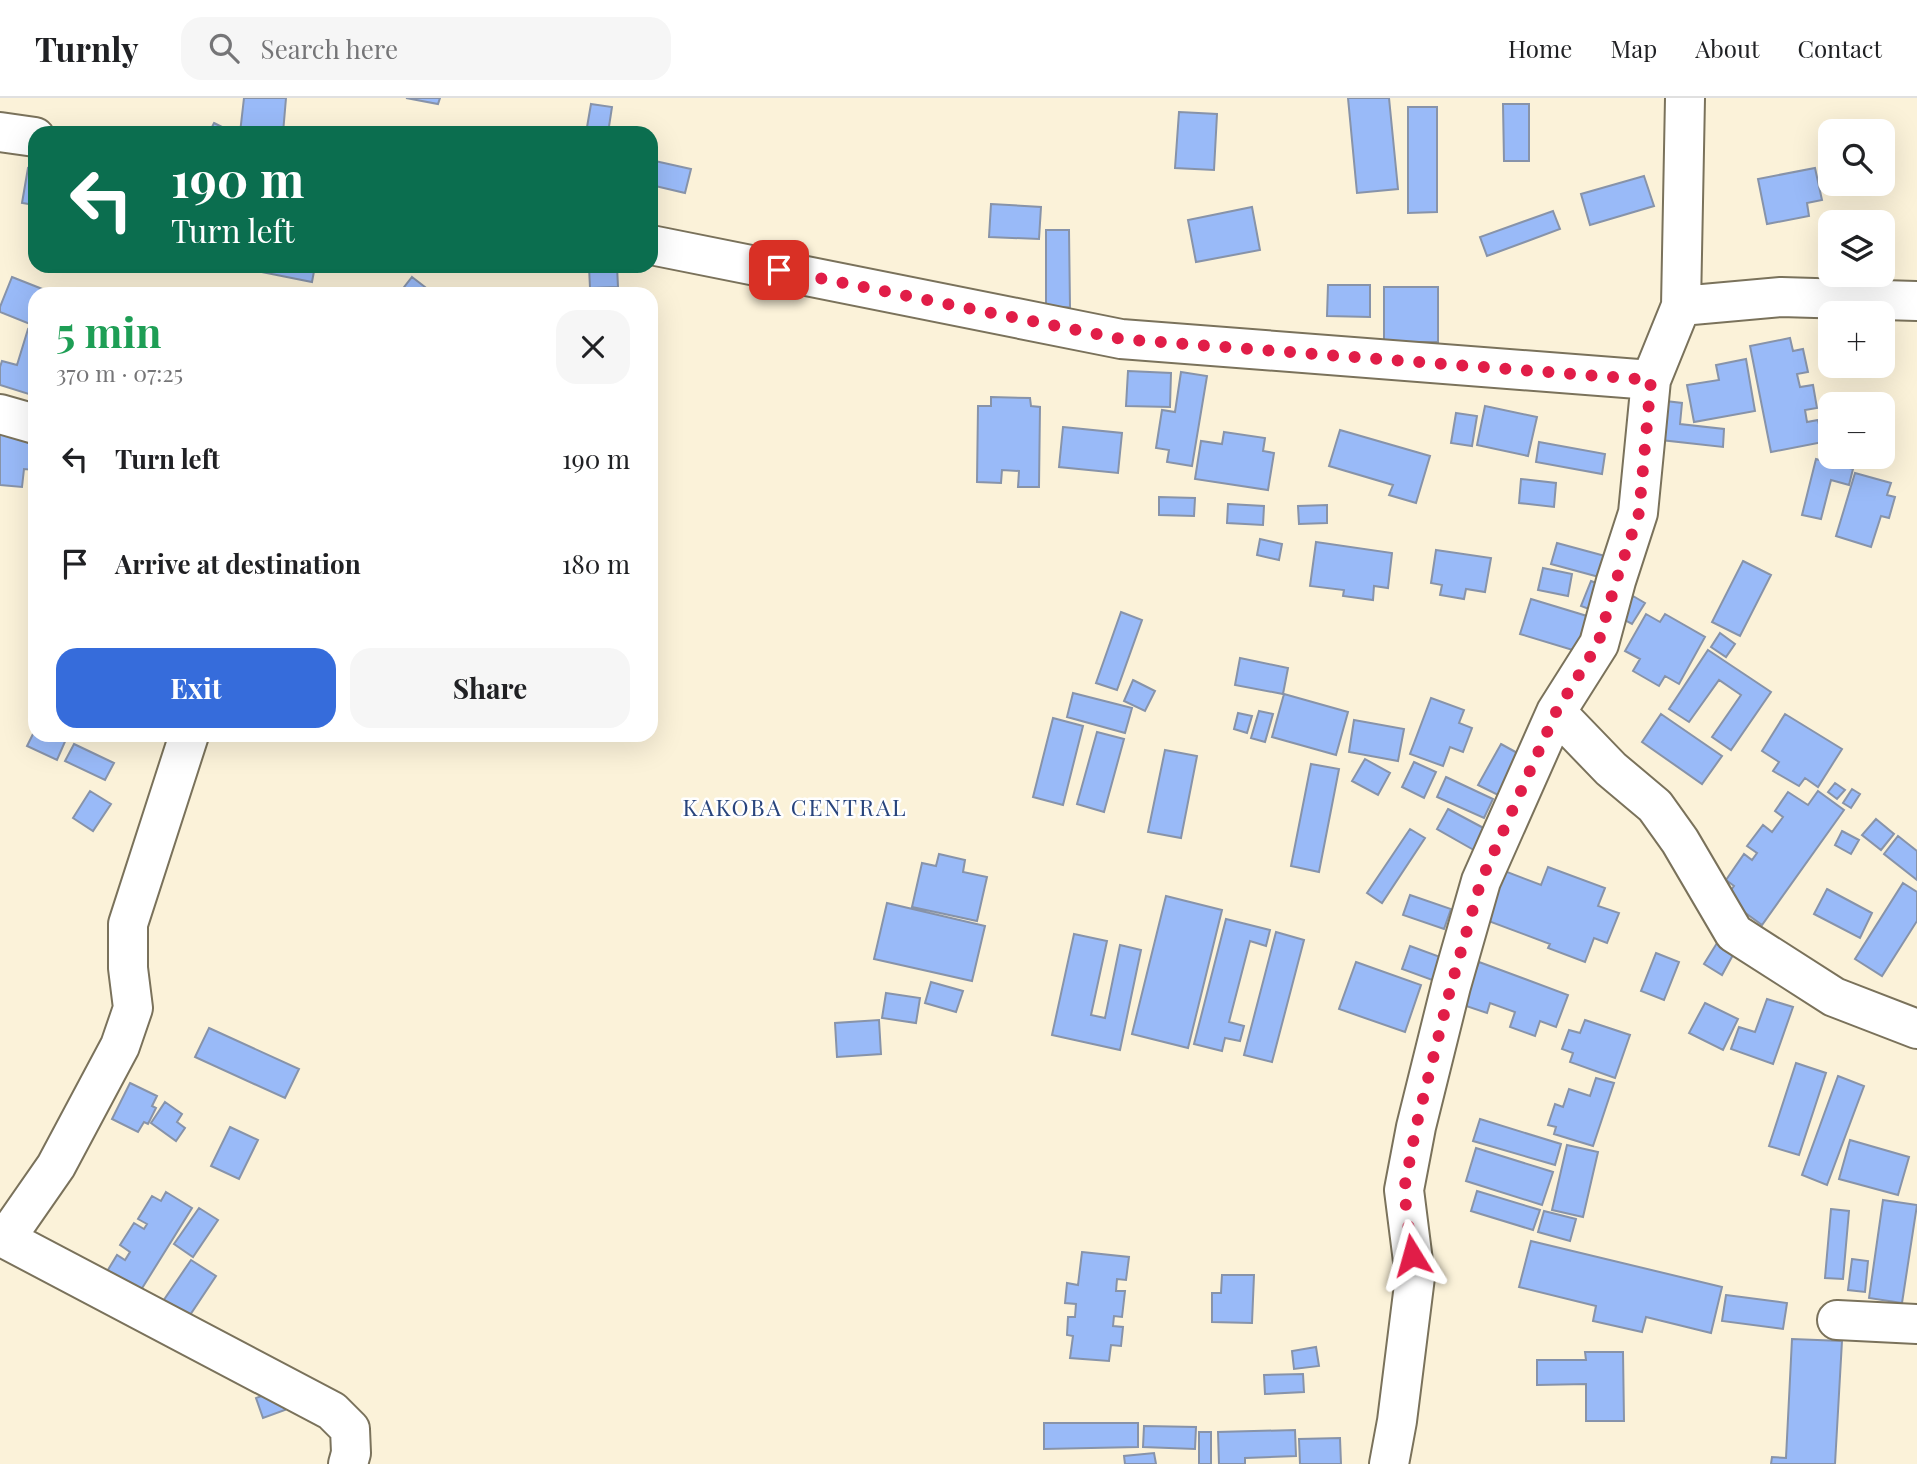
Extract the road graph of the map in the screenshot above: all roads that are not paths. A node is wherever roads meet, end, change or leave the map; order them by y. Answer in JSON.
{"nodes":[{"id":1,"x":1685,"y":98,"type":"edge"},
{"id":2,"x":0,"y":132,"type":"edge"},
{"id":3,"x":28,"y":136,"type":"edge"},
{"id":4,"x":658,"y":245,"type":"edge"},
{"id":5,"x":1917,"y":301,"type":"edge"},
{"id":6,"x":1681,"y":306,"type":"junction"},
{"id":7,"x":1651,"y":380,"type":"junction"},
{"id":8,"x":0,"y":414,"type":"edge"},
{"id":9,"x":28,"y":422,"type":"edge"},
{"id":10,"x":1556,"y":712,"type":"junction"},
{"id":11,"x":187,"y":742,"type":"edge"},
{"id":12,"x":1917,"y":1029,"type":"edge"},
{"id":13,"x":3,"y":1237,"type":"edge"},
{"id":14,"x":1837,"y":1320,"type":"dead end"},
{"id":15,"x":1917,"y":1324,"type":"edge"},
{"id":16,"x":348,"y":1464,"type":"edge"},
{"id":17,"x":1389,"y":1464,"type":"edge"}],
"edges":[{"from":1,"to":6,"type":"street"},
{"from":2,"to":3,"type":"street"},
{"from":4,"to":7,"type":"street"},
{"from":5,"to":6,"type":"street"},
{"from":6,"to":7,"type":"street"},
{"from":7,"to":10,"type":"street"},
{"from":8,"to":9,"type":"street"},
{"from":10,"to":12,"type":"street"},
{"from":10,"to":17,"type":"street"},
{"from":11,"to":13,"type":"street"},
{"from":13,"to":16,"type":"street"},
{"from":14,"to":15,"type":"street"}]}
